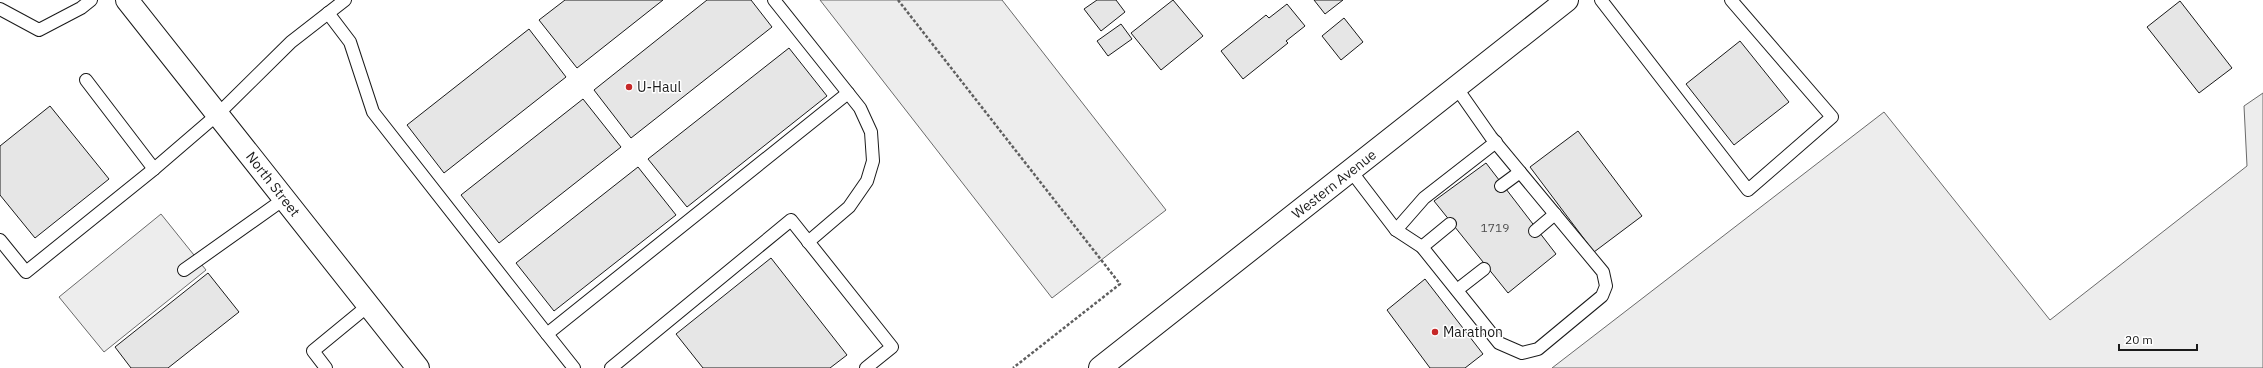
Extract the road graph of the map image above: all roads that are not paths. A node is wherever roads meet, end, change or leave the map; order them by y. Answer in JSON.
{"nodes":[{"id":1,"x":91,"y":0,"type":"edge"},
{"id":2,"x":126,"y":0,"type":"edge"},
{"id":3,"x":345,"y":0,"type":"edge"},
{"id":4,"x":774,"y":0,"type":"edge"},
{"id":5,"x":1567,"y":0,"type":"edge"},
{"id":6,"x":1601,"y":0,"type":"edge"},
{"id":7,"x":1732,"y":0,"type":"edge"},
{"id":8,"x":0,"y":10,"type":"edge"},
{"id":9,"x":328,"y":13,"type":"junction"},
{"id":10,"x":86,"y":80,"type":"dead end"},
{"id":11,"x":1456,"y":87,"type":"junction"},
{"id":12,"x":848,"y":93,"type":"junction"},
{"id":13,"x":218,"y":114,"type":"junction"},
{"id":14,"x":1496,"y":142,"type":"junction"},
{"id":15,"x":154,"y":169,"type":"junction"},
{"id":16,"x":1351,"y":170,"type":"junction"},
{"id":17,"x":1520,"y":172,"type":"junction"},
{"id":18,"x":1501,"y":186,"type":"dead end"},
{"id":19,"x":284,"y":199,"type":"junction"},
{"id":20,"x":1555,"y":214,"type":"junction"},
{"id":21,"x":1450,"y":224,"type":"dead end"},
{"id":22,"x":1396,"y":230,"type":"junction"},
{"id":23,"x":1535,"y":231,"type":"dead end"},
{"id":24,"x":0,"y":240,"type":"edge"},
{"id":25,"x":808,"y":242,"type":"junction"},
{"id":26,"x":1422,"y":246,"type":"junction"},
{"id":27,"x":1484,"y":269,"type":"dead end"},
{"id":28,"x":184,"y":270,"type":"dead end"},
{"id":29,"x":1457,"y":290,"type":"junction"},
{"id":30,"x":369,"y":305,"type":"junction"},
{"id":31,"x":547,"y":334,"type":"junction"},
{"id":32,"x":326,"y":368,"type":"edge"},
{"id":33,"x":418,"y":368,"type":"edge"},
{"id":34,"x":574,"y":368,"type":"edge"},
{"id":35,"x":611,"y":368,"type":"edge"},
{"id":36,"x":866,"y":368,"type":"edge"},
{"id":37,"x":1100,"y":368,"type":"edge"}],
"edges":[{"from":1,"to":8,"type":"lane"},
{"from":2,"to":13,"type":"main road","name":"North Street"},
{"from":3,"to":9,"type":"lane"},
{"from":4,"to":12,"type":"lane"},
{"from":5,"to":11,"type":"main road","name":"Western Avenue"},
{"from":6,"to":7,"type":"lane"},
{"from":9,"to":13,"type":"lane"},
{"from":9,"to":31,"type":"lane"},
{"from":10,"to":15,"type":"lane"},
{"from":11,"to":14,"type":"lane"},
{"from":11,"to":16,"type":"main road","name":"Western Avenue"},
{"from":12,"to":25,"type":"lane"},
{"from":12,"to":31,"type":"lane"},
{"from":13,"to":15,"type":"lane"},
{"from":13,"to":19,"type":"main road","name":"North Street"},
{"from":14,"to":17,"type":"lane"},
{"from":14,"to":22,"type":"lane"},
{"from":15,"to":24,"type":"lane"},
{"from":16,"to":22,"type":"lane"},
{"from":16,"to":37,"type":"main road","name":"Western Avenue"},
{"from":17,"to":18,"type":"lane"},
{"from":17,"to":20,"type":"lane"},
{"from":19,"to":28,"type":"lane"},
{"from":19,"to":30,"type":"main road","name":"North Street"},
{"from":20,"to":23,"type":"lane"},
{"from":20,"to":29,"type":"lane"},
{"from":21,"to":26,"type":"lane"},
{"from":22,"to":26,"type":"lane"},
{"from":25,"to":35,"type":"lane"},
{"from":25,"to":36,"type":"lane"},
{"from":26,"to":29,"type":"lane"},
{"from":27,"to":29,"type":"lane"},
{"from":30,"to":32,"type":"lane"},
{"from":30,"to":33,"type":"main road","name":"North Street"},
{"from":31,"to":34,"type":"lane"}]}
